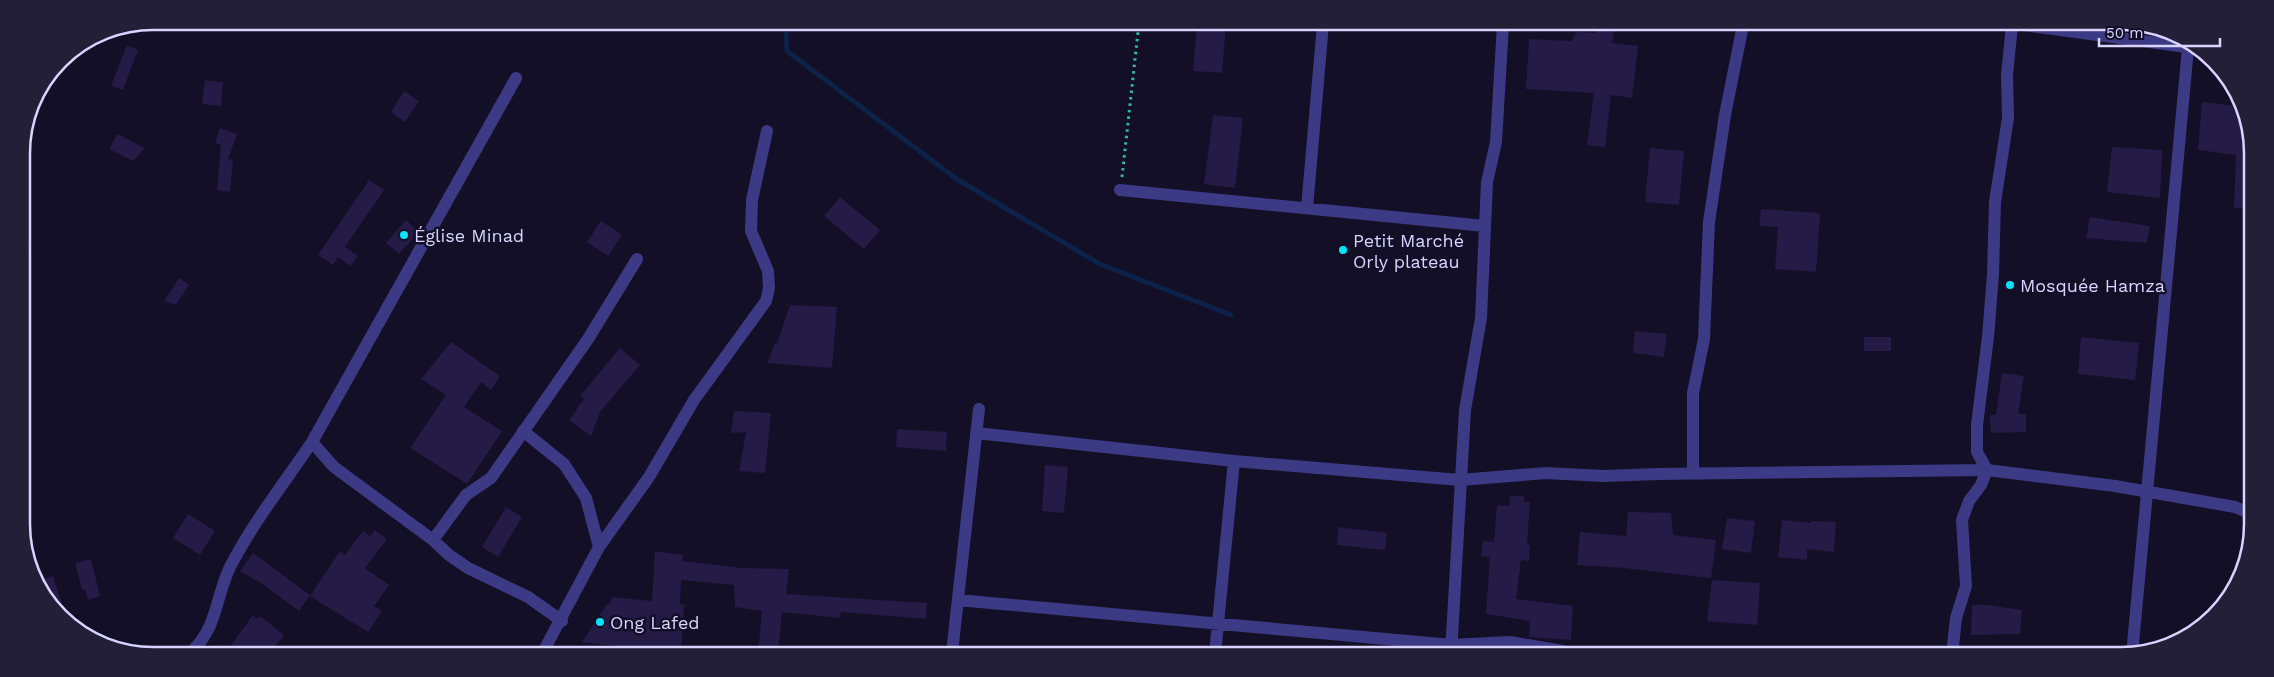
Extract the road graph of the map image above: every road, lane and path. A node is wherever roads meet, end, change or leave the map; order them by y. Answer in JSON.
{"nodes":[{"id":1,"x":1138,"y":30,"type":"edge"},
{"id":2,"x":1322,"y":30,"type":"edge"},
{"id":3,"x":1503,"y":30,"type":"edge"},
{"id":4,"x":1742,"y":30,"type":"edge"},
{"id":5,"x":2012,"y":30,"type":"edge"},
{"id":6,"x":2060,"y":30,"type":"edge"},
{"id":7,"x":2181,"y":47,"type":"edge"},
{"id":8,"x":2191,"y":53,"type":"edge"},
{"id":9,"x":516,"y":78,"type":"dead end"},
{"id":10,"x":767,"y":131,"type":"dead end"},
{"id":11,"x":1120,"y":190,"type":"joint"},
{"id":12,"x":1307,"y":208,"type":"junction"},
{"id":13,"x":1485,"y":226,"type":"junction"},
{"id":14,"x":637,"y":259,"type":"dead end"},
{"id":15,"x":979,"y":409,"type":"dead end"},
{"id":16,"x":523,"y":431,"type":"junction"},
{"id":17,"x":976,"y":433,"type":"junction"},
{"id":18,"x":312,"y":442,"type":"junction"},
{"id":19,"x":1234,"y":461,"type":"junction"},
{"id":20,"x":1987,"y":470,"type":"junction"},
{"id":21,"x":1693,"y":474,"type":"junction"},
{"id":22,"x":1460,"y":480,"type":"junction"},
{"id":23,"x":2148,"y":492,"type":"junction"},
{"id":24,"x":2244,"y":511,"type":"edge"},
{"id":25,"x":433,"y":540,"type":"junction"},
{"id":26,"x":599,"y":547,"type":"junction"},
{"id":27,"x":958,"y":600,"type":"junction"},
{"id":28,"x":562,"y":621,"type":"junction"},
{"id":29,"x":1218,"y":624,"type":"junction"},
{"id":30,"x":196,"y":647,"type":"edge"},
{"id":31,"x":546,"y":647,"type":"edge"},
{"id":32,"x":953,"y":647,"type":"edge"},
{"id":33,"x":1216,"y":647,"type":"edge"},
{"id":34,"x":1432,"y":647,"type":"edge"},
{"id":35,"x":1451,"y":647,"type":"edge"},
{"id":36,"x":1468,"y":647,"type":"edge"},
{"id":37,"x":1539,"y":647,"type":"edge"},
{"id":38,"x":1953,"y":647,"type":"edge"},
{"id":39,"x":2133,"y":647,"type":"edge"}],
"edges":[{"from":1,"to":11,"type":"path"},
{"from":2,"to":12,"type":"street"},
{"from":3,"to":13,"type":"street"},
{"from":4,"to":21,"type":"street"},
{"from":5,"to":20,"type":"street"},
{"from":6,"to":7,"type":"street"},
{"from":8,"to":23,"type":"street"},
{"from":9,"to":18,"type":"street"},
{"from":10,"to":26,"type":"street"},
{"from":11,"to":12,"type":"street"},
{"from":12,"to":13,"type":"street"},
{"from":13,"to":22,"type":"street"},
{"from":14,"to":16,"type":"street"},
{"from":15,"to":17,"type":"street"},
{"from":16,"to":25,"type":"street"},
{"from":16,"to":26,"type":"street"},
{"from":17,"to":19,"type":"street"},
{"from":17,"to":27,"type":"street"},
{"from":18,"to":25,"type":"street"},
{"from":18,"to":30,"type":"street"},
{"from":19,"to":22,"type":"street"},
{"from":19,"to":29,"type":"street"},
{"from":20,"to":21,"type":"street"},
{"from":20,"to":23,"type":"street"},
{"from":20,"to":38,"type":"street"},
{"from":21,"to":22,"type":"street"},
{"from":22,"to":35,"type":"street"},
{"from":23,"to":24,"type":"street"},
{"from":23,"to":39,"type":"street"},
{"from":25,"to":28,"type":"street"},
{"from":26,"to":28,"type":"street"},
{"from":27,"to":29,"type":"street"},
{"from":27,"to":32,"type":"street"},
{"from":28,"to":31,"type":"street"},
{"from":29,"to":33,"type":"street"},
{"from":29,"to":34,"type":"street"},
{"from":36,"to":37,"type":"street"}]}
